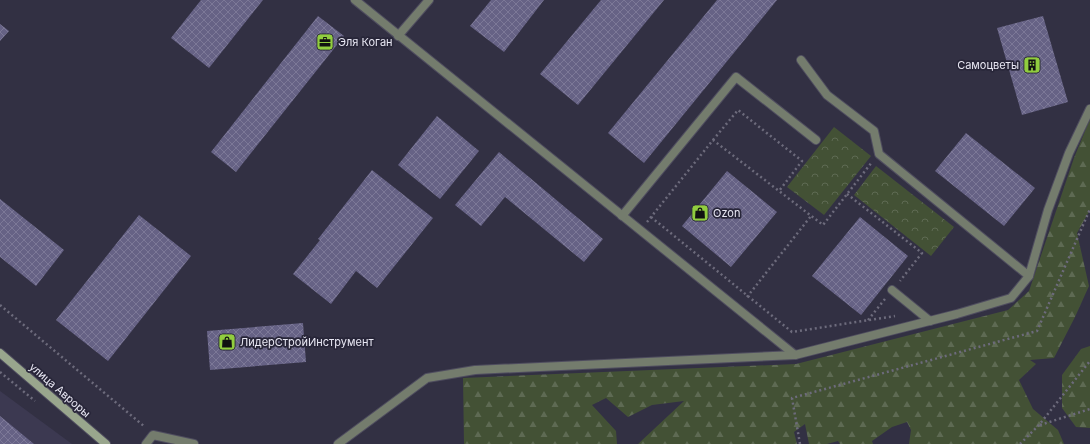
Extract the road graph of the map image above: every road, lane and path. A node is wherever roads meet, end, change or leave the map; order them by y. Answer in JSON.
{"nodes":[{"id":1,"x":355,"y":0,"type":"edge"},
{"id":2,"x":429,"y":0,"type":"edge"},
{"id":3,"x":398,"y":36,"type":"junction"},
{"id":4,"x":801,"y":60,"type":"dead end"},
{"id":5,"x":1090,"y":109,"type":"edge"},
{"id":6,"x":714,"y":140,"type":"junction"},
{"id":7,"x":816,"y":140,"type":"dead end"},
{"id":8,"x":879,"y":154,"type":"junction"},
{"id":9,"x":779,"y":191,"type":"junction"},
{"id":10,"x":847,"y":194,"type":"junction"},
{"id":11,"x":1090,"y":209,"type":"edge"},
{"id":12,"x":622,"y":216,"type":"junction"},
{"id":13,"x":811,"y":216,"type":"junction"},
{"id":14,"x":651,"y":217,"type":"junction"},
{"id":15,"x":640,"y":230,"type":"junction"},
{"id":16,"x":1029,"y":276,"type":"junction"},
{"id":17,"x":892,"y":290,"type":"junction"},
{"id":18,"x":748,"y":297,"type":"junction"},
{"id":19,"x":908,"y":303,"type":"junction"},
{"id":20,"x":0,"y":305,"type":"edge"},
{"id":21,"x":738,"y":309,"type":"junction"},
{"id":22,"x":868,"y":320,"type":"junction"},
{"id":23,"x":930,"y":321,"type":"junction"},
{"id":24,"x":0,"y":353,"type":"edge"},
{"id":25,"x":795,"y":355,"type":"junction"},
{"id":26,"x":1090,"y":361,"type":"edge"},
{"id":27,"x":1090,"y":409,"type":"edge"},
{"id":28,"x":1039,"y":425,"type":"junction"},
{"id":29,"x":153,"y":434,"type":"junction"},
{"id":30,"x":106,"y":444,"type":"edge"},
{"id":31,"x":146,"y":444,"type":"edge"},
{"id":32,"x":194,"y":444,"type":"edge"},
{"id":33,"x":338,"y":444,"type":"edge"},
{"id":34,"x":800,"y":444,"type":"edge"},
{"id":35,"x":1020,"y":444,"type":"edge"}],
"edges":[{"from":1,"to":3,"type":"street"},
{"from":2,"to":3,"type":"street"},
{"from":3,"to":12,"type":"street"},
{"from":4,"to":8,"type":"street"},
{"from":5,"to":16,"type":"street"},
{"from":6,"to":9,"type":"path"},
{"from":6,"to":9,"type":"path"},
{"from":6,"to":14,"type":"path"},
{"from":7,"to":12,"type":"street"},
{"from":8,"to":10,"type":"path"},
{"from":8,"to":16,"type":"street"},
{"from":9,"to":13,"type":"path"},
{"from":10,"to":13,"type":"path"},
{"from":10,"to":17,"type":"path"},
{"from":11,"to":34,"type":"path"},
{"from":12,"to":15,"type":"street"},
{"from":13,"to":18,"type":"path"},
{"from":14,"to":15,"type":"path"},
{"from":14,"to":18,"type":"path"},
{"from":15,"to":21,"type":"street"},
{"from":16,"to":23,"type":"street"},
{"from":17,"to":19,"type":"street"},
{"from":17,"to":22,"type":"path"},
{"from":18,"to":21,"type":"path"},
{"from":18,"to":22,"type":"path"},
{"from":19,"to":22,"type":"path"},
{"from":19,"to":23,"type":"street"},
{"from":20,"to":29,"type":"path"},
{"from":21,"to":25,"type":"street"},
{"from":23,"to":25,"type":"street"},
{"from":24,"to":30,"type":"street","name":"улица Авроры"},
{"from":25,"to":33,"type":"street"},
{"from":26,"to":28,"type":"path"},
{"from":27,"to":28,"type":"path"},
{"from":28,"to":35,"type":"path"},
{"from":29,"to":31,"type":"street"},
{"from":29,"to":32,"type":"street"}]}
